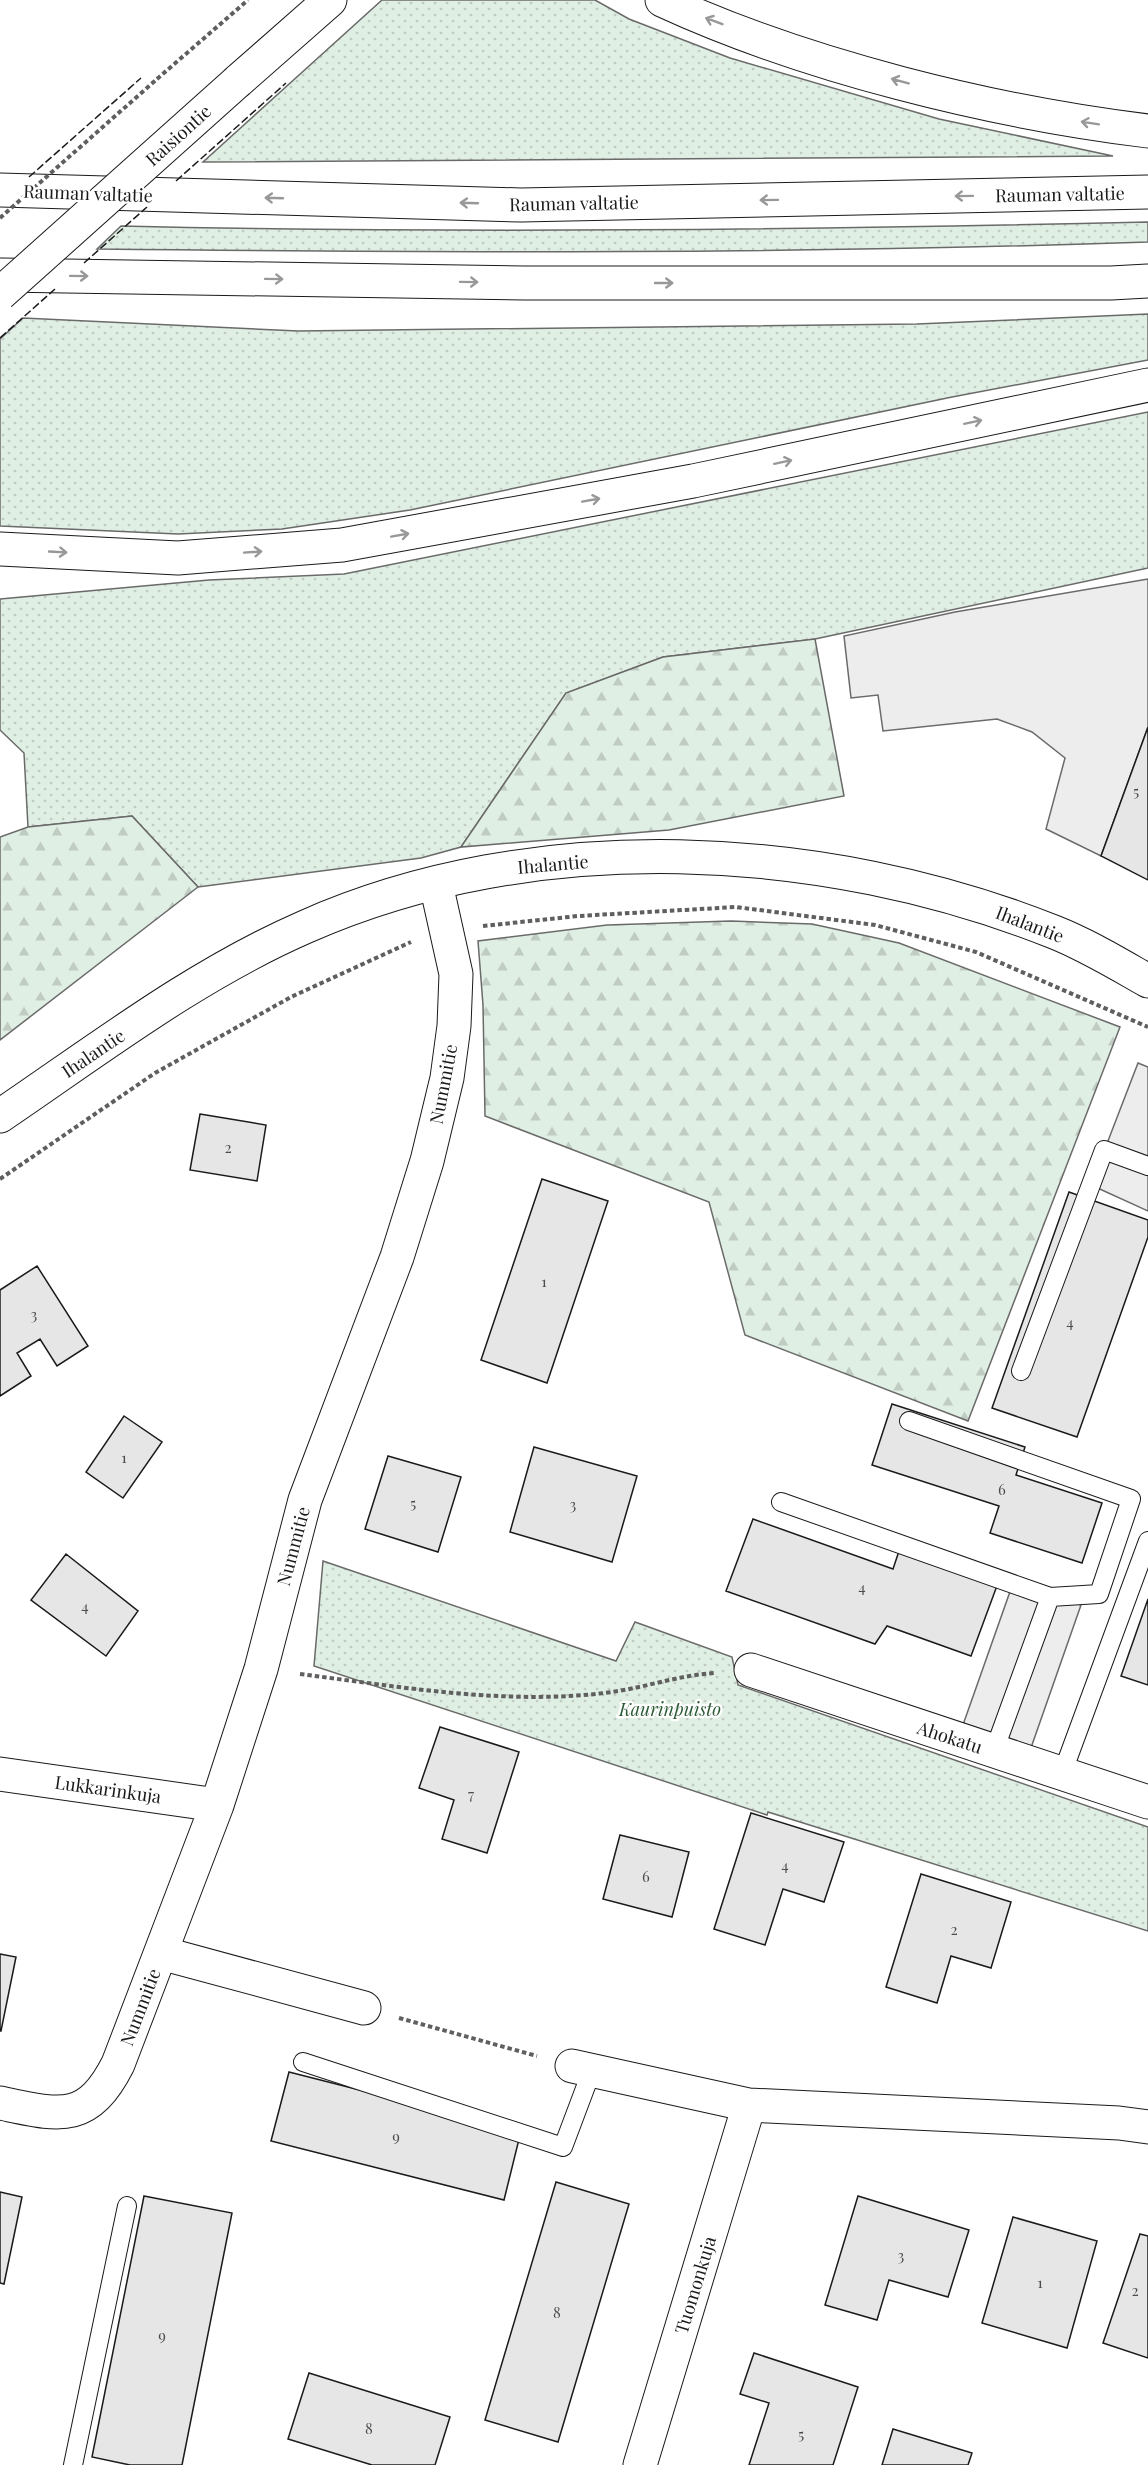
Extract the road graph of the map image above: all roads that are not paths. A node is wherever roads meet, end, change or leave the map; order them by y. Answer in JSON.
{"nodes":[{"id":1,"x":330,"y":0,"type":"edge"},
{"id":2,"x":662,"y":0,"type":"edge"},
{"id":3,"x":1148,"y":131,"type":"edge"},
{"id":4,"x":0,"y":190,"type":"edge"},
{"id":5,"x":1148,"y":192,"type":"edge"},
{"id":6,"x":0,"y":275,"type":"edge"},
{"id":7,"x":1148,"y":281,"type":"edge"},
{"id":8,"x":0,"y":294,"type":"edge"},
{"id":9,"x":1148,"y":385,"type":"edge"},
{"id":10,"x":0,"y":549,"type":"edge"},
{"id":11,"x":436,"y":884,"type":"junction"},
{"id":12,"x":1148,"y":981,"type":"edge"},
{"id":13,"x":0,"y":1116,"type":"edge"},
{"id":14,"x":1148,"y":1166,"type":"edge"},
{"id":15,"x":1021,"y":1371,"type":"dead end"},
{"id":16,"x":909,"y":1421,"type":"dead end"},
{"id":17,"x":781,"y":1502,"type":"dead end"},
{"id":18,"x":1148,"y":1541,"type":"edge"},
{"id":19,"x":1050,"y":1597,"type":"junction"},
{"id":20,"x":751,"y":1670,"type":"road end"},
{"id":21,"x":994,"y":1752,"type":"junction"},
{"id":22,"x":0,"y":1774,"type":"edge"},
{"id":23,"x":1062,"y":1774,"type":"junction"},
{"id":24,"x":1148,"y":1802,"type":"edge"},
{"id":25,"x":217,"y":1805,"type":"junction"},
{"id":26,"x":161,"y":1953,"type":"junction"},
{"id":27,"x":364,"y":2008,"type":"road end"},
{"id":28,"x":303,"y":2062,"type":"dead end"},
{"id":29,"x":582,"y":2068,"type":"joint"},
{"id":30,"x":0,"y":2103,"type":"edge"},
{"id":31,"x":749,"y":2105,"type":"junction"},
{"id":32,"x":1148,"y":2127,"type":"edge"},
{"id":33,"x":127,"y":2206,"type":"dead end"},
{"id":34,"x":73,"y":2465,"type":"edge"},
{"id":35,"x":640,"y":2465,"type":"edge"}],
"edges":[{"from":1,"to":8,"type":"main road","name":"Raisiontie","bridge":true},
{"from":3,"to":2,"type":"main road","one_way":true},
{"from":5,"to":4,"type":"main road","name":"Rauman valtatie","one_way":true},
{"from":6,"to":7,"type":"main road","one_way":true},
{"from":10,"to":9,"type":"main road","one_way":true},
{"from":11,"to":12,"type":"main road","name":"Ihalantie"},
{"from":11,"to":13,"type":"main road","name":"Ihalantie"},
{"from":11,"to":25,"type":"main road","name":"Nummitie"},
{"from":14,"to":15,"type":"lane"},
{"from":16,"to":19,"type":"lane"},
{"from":17,"to":19,"type":"lane"},
{"from":18,"to":23,"type":"lane"},
{"from":19,"to":21,"type":"lane"},
{"from":20,"to":21,"type":"main road","name":"Ahokatu"},
{"from":21,"to":23,"type":"main road","name":"Ahokatu"},
{"from":22,"to":25,"type":"main road","name":"Lukkarinkuja"},
{"from":23,"to":24,"type":"main road","name":"Ahokatu"},
{"from":25,"to":26,"type":"main road","name":"Nummitie"},
{"from":26,"to":27,"type":"main road"},
{"from":26,"to":30,"type":"main road","name":"Nummitie"},
{"from":28,"to":29,"type":"lane"},
{"from":29,"to":31,"type":"main road"},
{"from":31,"to":32,"type":"main road"},
{"from":31,"to":35,"type":"main road","name":"Tuomonkuja"},
{"from":33,"to":34,"type":"lane"}]}
